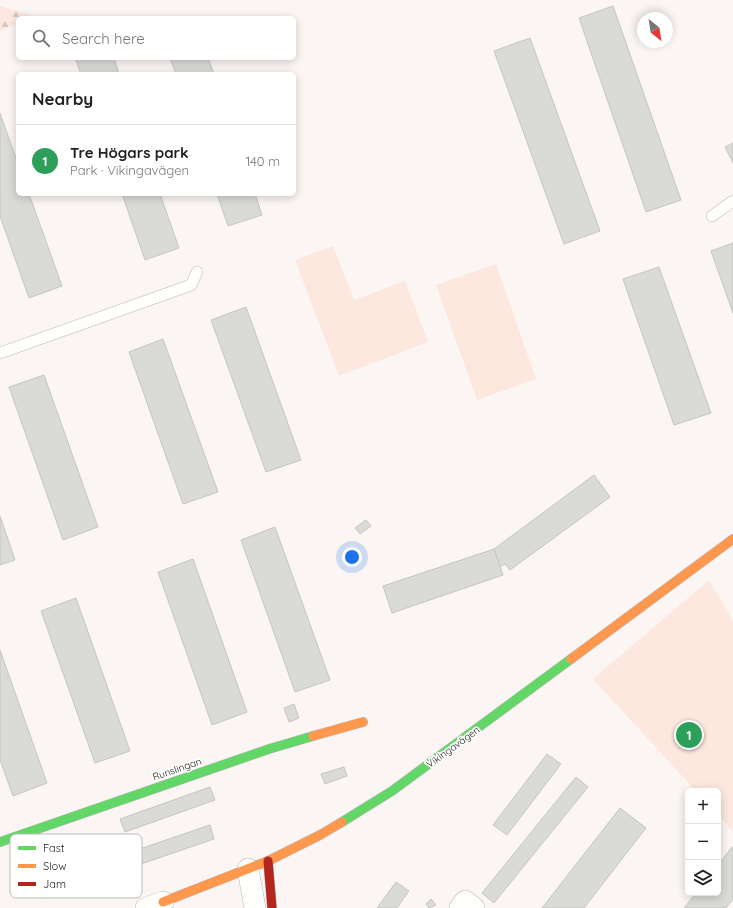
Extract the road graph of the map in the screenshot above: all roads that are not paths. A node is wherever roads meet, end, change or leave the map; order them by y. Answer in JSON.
{"nodes":[{"id":1,"x":733,"y":201,"type":"edge"},
{"id":2,"x":712,"y":216,"type":"dead end"},
{"id":3,"x":197,"y":272,"type":"dead end"},
{"id":4,"x":0,"y":353,"type":"edge"},
{"id":5,"x":733,"y":539,"type":"edge"},
{"id":6,"x":363,"y":722,"type":"dead end"},
{"id":7,"x":23,"y":834,"type":"edge"},
{"id":8,"x":10,"y":839,"type":"edge"},
{"id":9,"x":0,"y":842,"type":"edge"},
{"id":10,"x":268,"y":861,"type":"junction"},
{"id":11,"x":248,"y":868,"type":"junction"},
{"id":12,"x":154,"y":905,"type":"edge"},
{"id":13,"x":256,"y":908,"type":"edge"},
{"id":14,"x":272,"y":908,"type":"edge"},
{"id":15,"x":460,"y":908,"type":"edge"},
{"id":16,"x":474,"y":908,"type":"edge"}],
"edges":[{"from":1,"to":2,"type":"lane"},
{"from":3,"to":4,"type":"lane"},
{"from":5,"to":10,"type":"street","name":"Vikingavägen"},
{"from":6,"to":7,"type":"street","name":"Runslingan"},
{"from":8,"to":9,"type":"street","name":"Runslingan"},
{"from":10,"to":11,"type":"street","name":"Vikingavägen"},
{"from":10,"to":14,"type":"street"},
{"from":11,"to":12,"type":"street","name":"Vikingavägen"},
{"from":11,"to":13,"type":"street"},
{"from":15,"to":16,"type":"street"}]}
